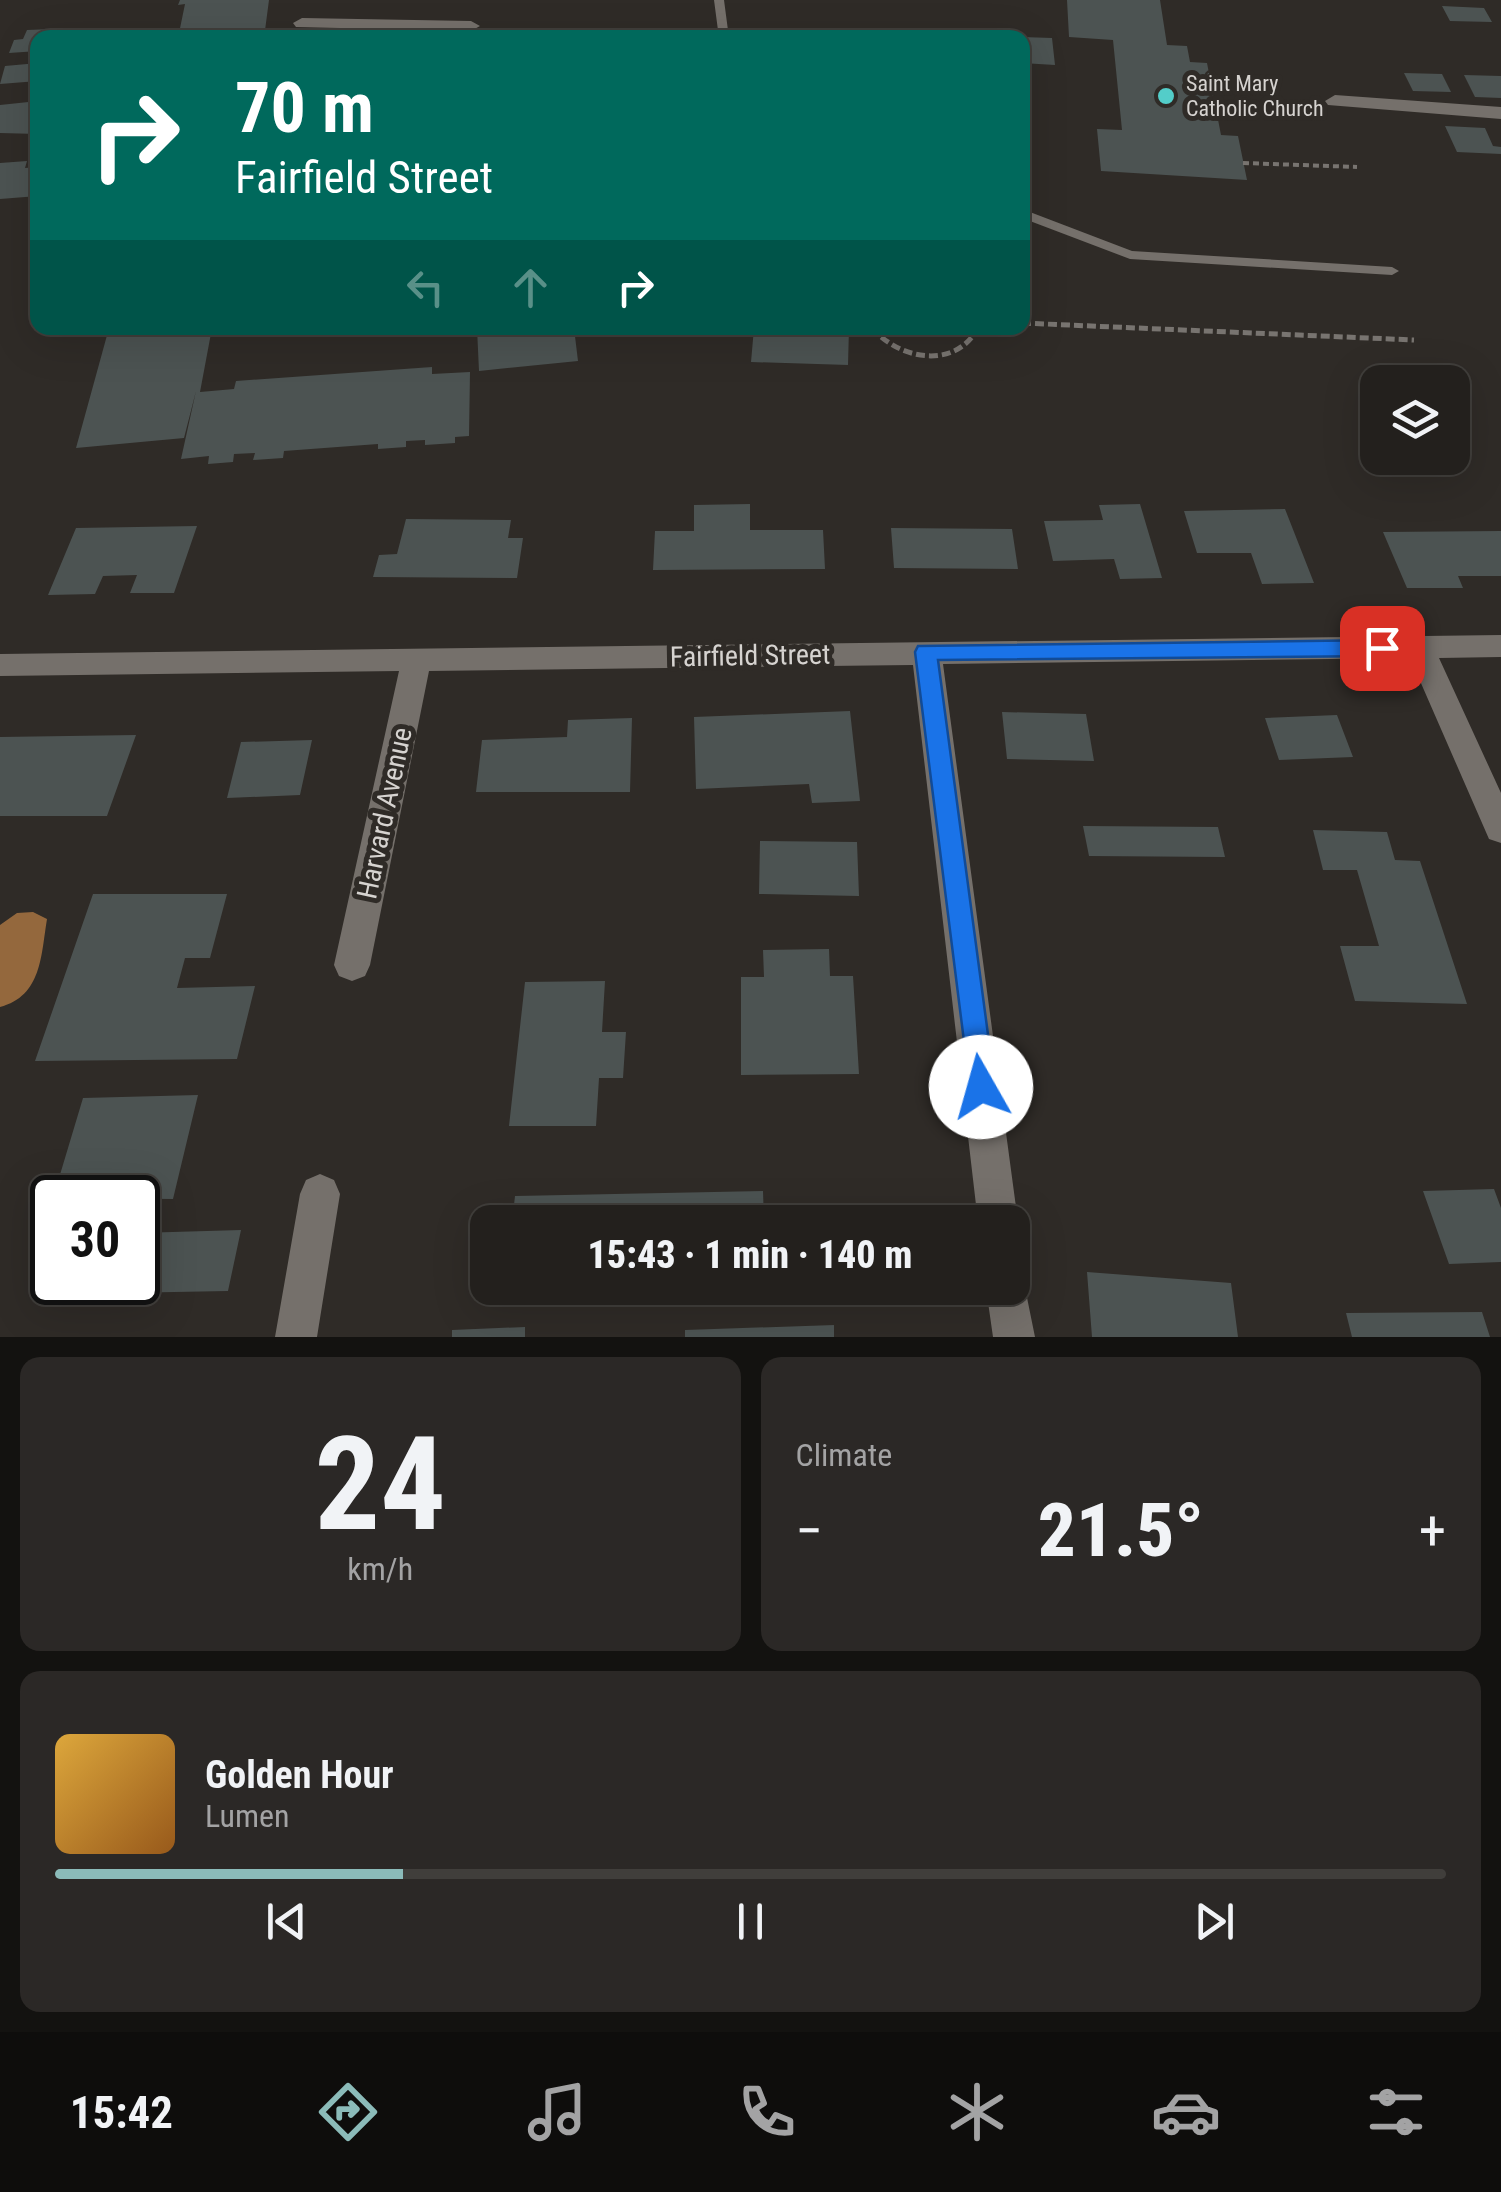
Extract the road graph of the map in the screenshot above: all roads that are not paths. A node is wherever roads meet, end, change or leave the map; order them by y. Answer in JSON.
{"nodes":[{"id":1,"x":469,"y":0,"type":"edge"},
{"id":2,"x":719,"y":0,"type":"edge"},
{"id":3,"x":302,"y":23,"type":"dead end"},
{"id":4,"x":434,"y":30,"type":"edge"},
{"id":5,"x":472,"y":30,"type":"edge"},
{"id":6,"x":723,"y":30,"type":"edge"},
{"id":7,"x":1336,"y":101,"type":"dead end"},
{"id":8,"x":1501,"y":114,"type":"edge"},
{"id":9,"x":1030,"y":216,"type":"edge"},
{"id":10,"x":1392,"y":271,"type":"dead end"},
{"id":11,"x":1501,"y":646,"type":"edge"},
{"id":12,"x":1420,"y":648,"type":"junction"},
{"id":13,"x":926,"y":652,"type":"junction"},
{"id":14,"x":416,"y":660,"type":"junction"},
{"id":15,"x":0,"y":665,"type":"edge"},
{"id":16,"x":1501,"y":830,"type":"edge"},
{"id":17,"x":352,"y":965,"type":"dead end"},
{"id":18,"x":320,"y":1194,"type":"dead end"},
{"id":19,"x":996,"y":1205,"type":"edge"},
{"id":20,"x":1009,"y":1305,"type":"edge"},
{"id":21,"x":296,"y":1337,"type":"edge"},
{"id":22,"x":1014,"y":1337,"type":"edge"}],
"edges":[{"from":1,"to":5,"type":"street"},
{"from":2,"to":6,"type":"lane"},
{"from":3,"to":4,"type":"street"},
{"from":7,"to":8,"type":"street"},
{"from":9,"to":10,"type":"lane"},
{"from":11,"to":12,"type":"street","name":"Fairfield Street"},
{"from":12,"to":13,"type":"street","name":"Fairfield Street"},
{"from":12,"to":16,"type":"street"},
{"from":13,"to":14,"type":"street","name":"Fairfield Street"},
{"from":13,"to":19,"type":"street"},
{"from":14,"to":15,"type":"street","name":"Fairfield Street"},
{"from":14,"to":17,"type":"street","name":"Harvard Avenue"},
{"from":18,"to":21,"type":"street"},
{"from":20,"to":22,"type":"street"}]}
